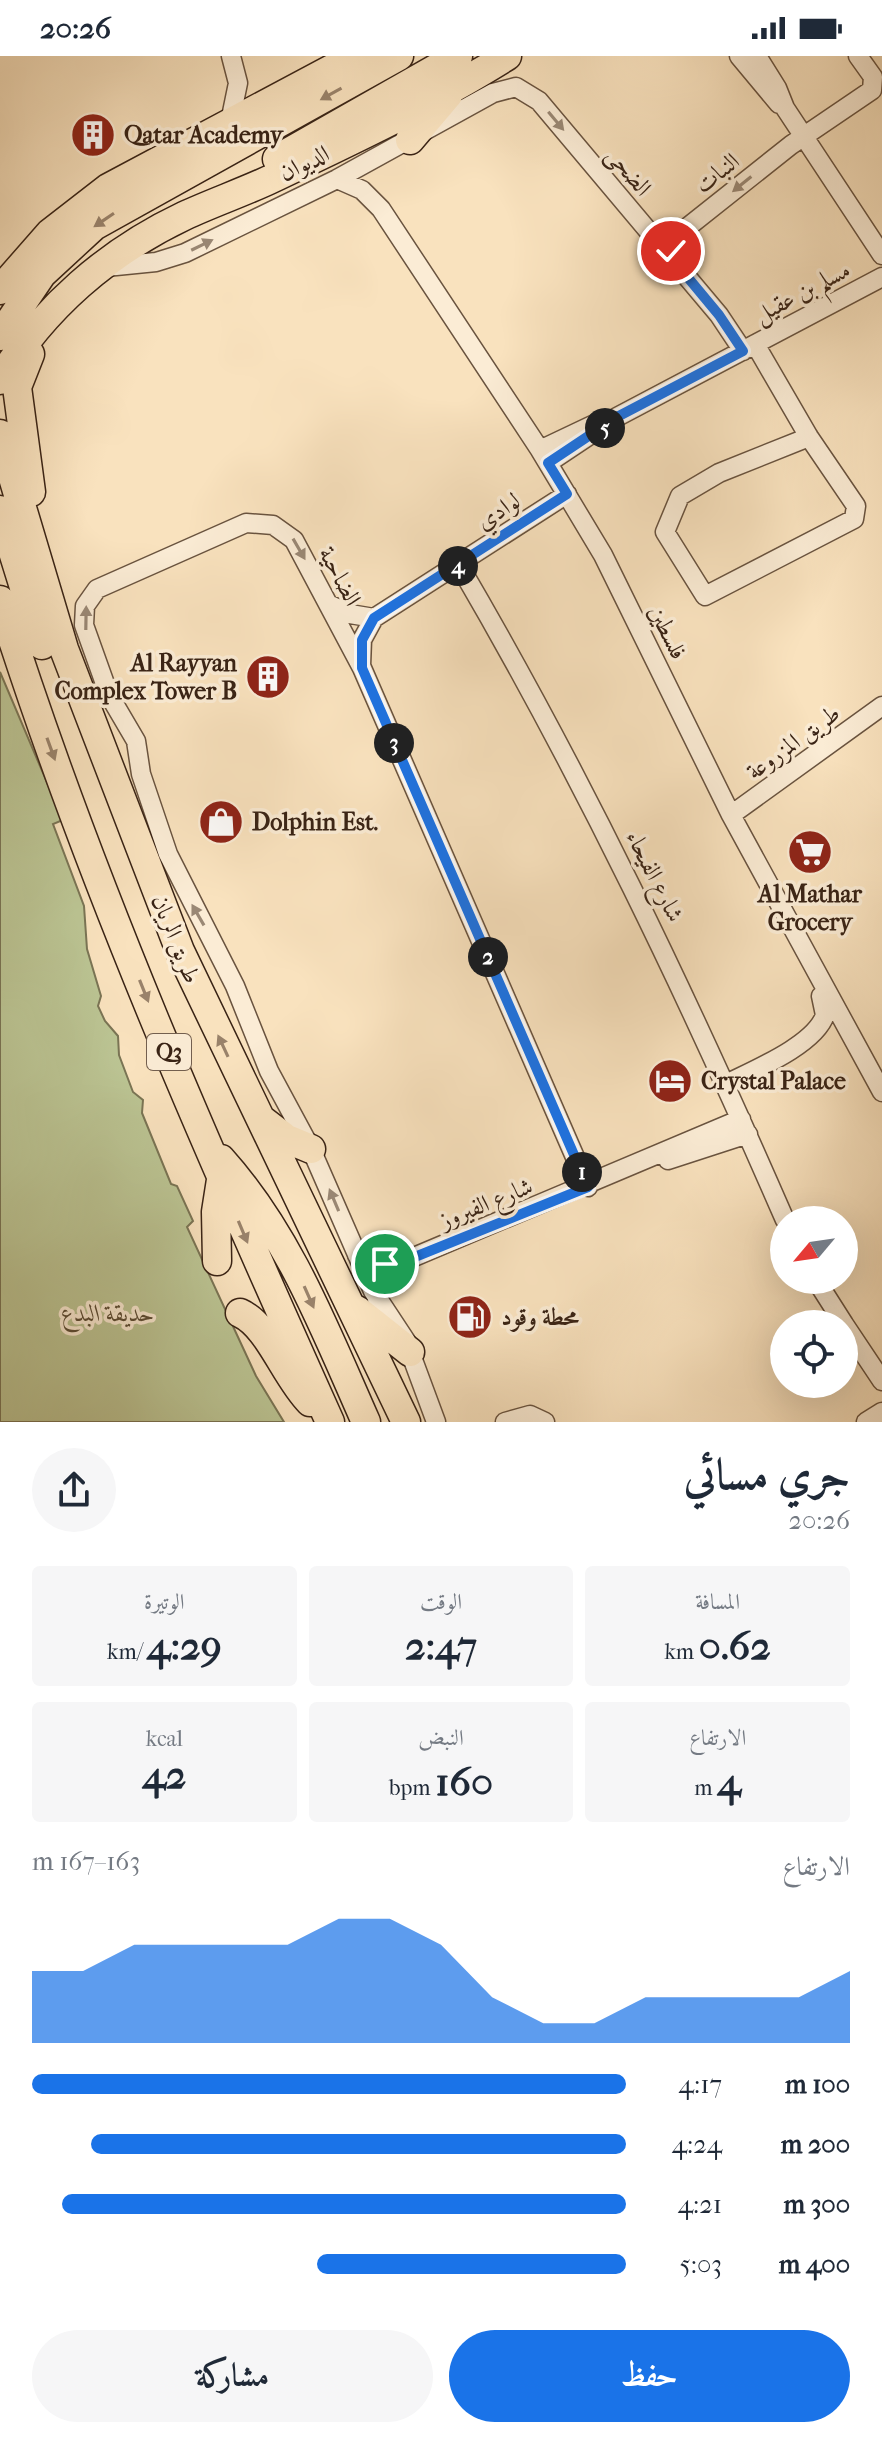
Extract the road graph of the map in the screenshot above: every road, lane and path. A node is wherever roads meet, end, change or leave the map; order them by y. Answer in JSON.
{"nodes":[{"id":1,"x":231,"y":56,"type":"edge"},
{"id":2,"x":356,"y":56,"type":"edge"},
{"id":3,"x":399,"y":56,"type":"edge"},
{"id":4,"x":458,"y":56,"type":"edge"},
{"id":5,"x":507,"y":56,"type":"edge"},
{"id":6,"x":739,"y":56,"type":"edge"},
{"id":7,"x":757,"y":56,"type":"edge"},
{"id":8,"x":858,"y":56,"type":"edge"},
{"id":9,"x":457,"y":85,"type":"junction"},
{"id":10,"x":493,"y":93,"type":"joint"},
{"id":11,"x":785,"y":108,"type":"junction"},
{"id":12,"x":230,"y":122,"type":"junction"},
{"id":13,"x":803,"y":137,"type":"junction"},
{"id":14,"x":410,"y":140,"type":"junction"},
{"id":15,"x":370,"y":161,"type":"junction"},
{"id":16,"x":337,"y":179,"type":"junction"},
{"id":17,"x":215,"y":203,"type":"junction"},
{"id":18,"x":84,"y":205,"type":"junction"},
{"id":19,"x":381,"y":209,"type":"junction"},
{"id":20,"x":0,"y":255,"type":"edge"},
{"id":21,"x":882,"y":255,"type":"edge"},
{"id":22,"x":670,"y":256,"type":"junction"},
{"id":23,"x":99,"y":267,"type":"junction"},
{"id":24,"x":882,"y":277,"type":"edge"},
{"id":25,"x":0,"y":290,"type":"edge"},
{"id":26,"x":67,"y":296,"type":"junction"},
{"id":27,"x":0,"y":336,"type":"edge"},
{"id":28,"x":749,"y":347,"type":"junction"},
{"id":29,"x":0,"y":380,"type":"edge"},
{"id":30,"x":0,"y":434,"type":"edge"},
{"id":31,"x":809,"y":437,"type":"junction"},
{"id":32,"x":544,"y":456,"type":"junction"},
{"id":33,"x":567,"y":494,"type":"junction"},
{"id":34,"x":0,"y":510,"type":"edge"},
{"id":35,"x":459,"y":565,"type":"junction"},
{"id":36,"x":0,"y":600,"type":"edge"},
{"id":37,"x":328,"y":604,"type":"junction"},
{"id":38,"x":374,"y":618,"type":"junction"},
{"id":39,"x":0,"y":645,"type":"edge"},
{"id":40,"x":64,"y":649,"type":"junction"},
{"id":41,"x":362,"y":668,"type":"junction"},
{"id":42,"x":24,"y":675,"type":"junction"},
{"id":43,"x":882,"y":706,"type":"edge"},
{"id":44,"x":140,"y":767,"type":"joint"},
{"id":45,"x":731,"y":815,"type":"junction"},
{"id":46,"x":180,"y":951,"type":"junction"},
{"id":47,"x":811,"y":963,"type":"junction"},
{"id":48,"x":851,"y":1039,"type":"junction"},
{"id":49,"x":801,"y":1043,"type":"junction"},
{"id":50,"x":726,"y":1084,"type":"junction"},
{"id":51,"x":882,"y":1092,"type":"edge"},
{"id":52,"x":258,"y":1116,"type":"junction"},
{"id":53,"x":745,"y":1127,"type":"junction"},
{"id":54,"x":204,"y":1140,"type":"junction"},
{"id":55,"x":311,"y":1149,"type":"junction"},
{"id":56,"x":221,"y":1180,"type":"junction"},
{"id":57,"x":588,"y":1187,"type":"junction"},
{"id":58,"x":779,"y":1206,"type":"edge"},
{"id":59,"x":357,"y":1255,"type":"junction"},
{"id":60,"x":217,"y":1261,"type":"dead end"},
{"id":61,"x":395,"y":1265,"type":"junction"},
{"id":62,"x":348,"y":1299,"type":"junction"},
{"id":63,"x":377,"y":1299,"type":"junction"},
{"id":64,"x":240,"y":1313,"type":"dead end"},
{"id":65,"x":858,"y":1345,"type":"edge"},
{"id":66,"x":410,"y":1352,"type":"junction"},
{"id":67,"x":882,"y":1381,"type":"edge"},
{"id":68,"x":882,"y":1412,"type":"edge"},
{"id":69,"x":329,"y":1420,"type":"edge"},
{"id":70,"x":366,"y":1422,"type":"edge"},
{"id":71,"x":406,"y":1422,"type":"edge"},
{"id":72,"x":436,"y":1422,"type":"edge"},
{"id":73,"x":505,"y":1422,"type":"edge"},
{"id":74,"x":545,"y":1422,"type":"edge"},
{"id":75,"x":866,"y":1422,"type":"edge"}],
"edges":[{"from":1,"to":12,"type":"street"},
{"from":2,"to":12,"type":"main road"},
{"from":3,"to":27,"type":"main road","one_way":true},
{"from":4,"to":17,"type":"main road"},
{"from":5,"to":9,"type":"main road","name":"الديوان"},
{"from":6,"to":11,"type":"street"},
{"from":7,"to":11,"type":"street"},
{"from":8,"to":13,"type":"street","name":"النبات"},
{"from":9,"to":14,"type":"main road"},
{"from":9,"to":17,"type":"main road","name":"الديوان"},
{"from":10,"to":14,"type":"street","name":"الديوان"},
{"from":10,"to":22,"type":"street","name":"الضحى","one_way":true},
{"from":11,"to":13,"type":"street"},
{"from":12,"to":18,"type":"main road"},
{"from":13,"to":21,"type":"street"},
{"from":13,"to":22,"type":"street","name":"النبات","one_way":true},
{"from":14,"to":15,"type":"street","name":"الديوان"},
{"from":15,"to":16,"type":"street","name":"الديوان"},
{"from":15,"to":19,"type":"street","name":"فلسطين"},
{"from":16,"to":19,"type":"street","name":"فلسطين"},
{"from":23,"to":16,"type":"street","name":"الديوان","one_way":true},
{"from":17,"to":23,"type":"main road","name":"الديوان"},
{"from":18,"to":20,"type":"main road"},
{"from":18,"to":25,"type":"main road"},
{"from":19,"to":32,"type":"street","name":"فلسطين"},
{"from":22,"to":28,"type":"street","name":"الضحى"},
{"from":23,"to":26,"type":"main road","name":"الديوان"},
{"from":24,"to":28,"type":"street","name":"مسلم بن عقيل"},
{"from":26,"to":29,"type":"main road","name":"الديوان"},
{"from":26,"to":40,"type":"main road"},
{"from":28,"to":31,"type":"street","name":"الضحى"},
{"from":28,"to":32,"type":"street","name":"مسلم بن عقيل"},
{"from":30,"to":40,"type":"main road","name":"طريق الريان","number":"Q3"},
{"from":31,"to":31,"type":"street","name":"الضحى"},
{"from":32,"to":33,"type":"street","name":"فلسطين"},
{"from":33,"to":35,"type":"street","name":"لوادي"},
{"from":33,"to":45,"type":"street","name":"فلسطين"},
{"from":34,"to":46,"type":"main road"},
{"from":35,"to":38,"type":"street","name":"لوادي"},
{"from":35,"to":50,"type":"street","name":"شارع الفيحاء"},
{"from":36,"to":42,"type":"main road","name":"طريق الريان","number":"Q3"},
{"from":37,"to":38,"type":"street"},
{"from":37,"to":41,"type":"street","name":"الضاحية"},
{"from":44,"to":37,"type":"street","name":"الضاحية","one_way":true},
{"from":38,"to":41,"type":"street"},
{"from":39,"to":42,"type":"main road"},
{"from":40,"to":46,"type":"main road","name":"طريق الريان","number":"Q3"},
{"from":41,"to":57,"type":"street","name":"الضاحية"},
{"from":42,"to":54,"type":"main road","name":"طريق الريان","number":"Q3","one_way":true},
{"from":43,"to":45,"type":"street","name":"طريق المزروعة"},
{"from":55,"to":44,"type":"street","name":"طريق الريان","one_way":true},
{"from":45,"to":47,"type":"street","name":"فلسطين"},
{"from":52,"to":46,"type":"main road","name":"طريق الريان","number":"Q3","one_way":true},
{"from":47,"to":48,"type":"street","name":"فلسطين"},
{"from":47,"to":49,"type":"street"},
{"from":48,"to":49,"type":"street"},
{"from":48,"to":51,"type":"street","name":"فلسطين"},
{"from":49,"to":50,"type":"street"},
{"from":50,"to":53,"type":"street","name":"شارع الفيحاء"},
{"from":52,"to":55,"type":"main road"},
{"from":52,"to":62,"type":"main road","name":"طريق الريان","number":"Q3"},
{"from":53,"to":57,"type":"street","name":"شارع الفيروز"},
{"from":53,"to":58,"type":"street","name":"شارع الفيحاء"},
{"from":54,"to":56,"type":"main road","name":"طريق الريان","number":"Q3"},
{"from":54,"to":70,"type":"main road","one_way":true},
{"from":59,"to":55,"type":"street","name":"طريق الريان","one_way":true},
{"from":56,"to":60,"type":"main road"},
{"from":56,"to":69,"type":"main road","name":"طريق الريان","number":"Q3","one_way":true},
{"from":57,"to":61,"type":"street","name":"شارع الفيروز"},
{"from":59,"to":61,"type":"street"},
{"from":59,"to":63,"type":"street","name":"طريق الريان"},
{"from":61,"to":63,"type":"street"},
{"from":62,"to":66,"type":"main road"},
{"from":62,"to":71,"type":"main road","name":"طريق الريان","number":"Q3"},
{"from":63,"to":66,"type":"street","name":"طريق الريان"},
{"from":64,"to":69,"type":"main road"},
{"from":65,"to":67,"type":"street"},
{"from":66,"to":72,"type":"street","name":"طريق الريان"},
{"from":68,"to":75,"type":"street"},
{"from":73,"to":74,"type":"street"}]}
